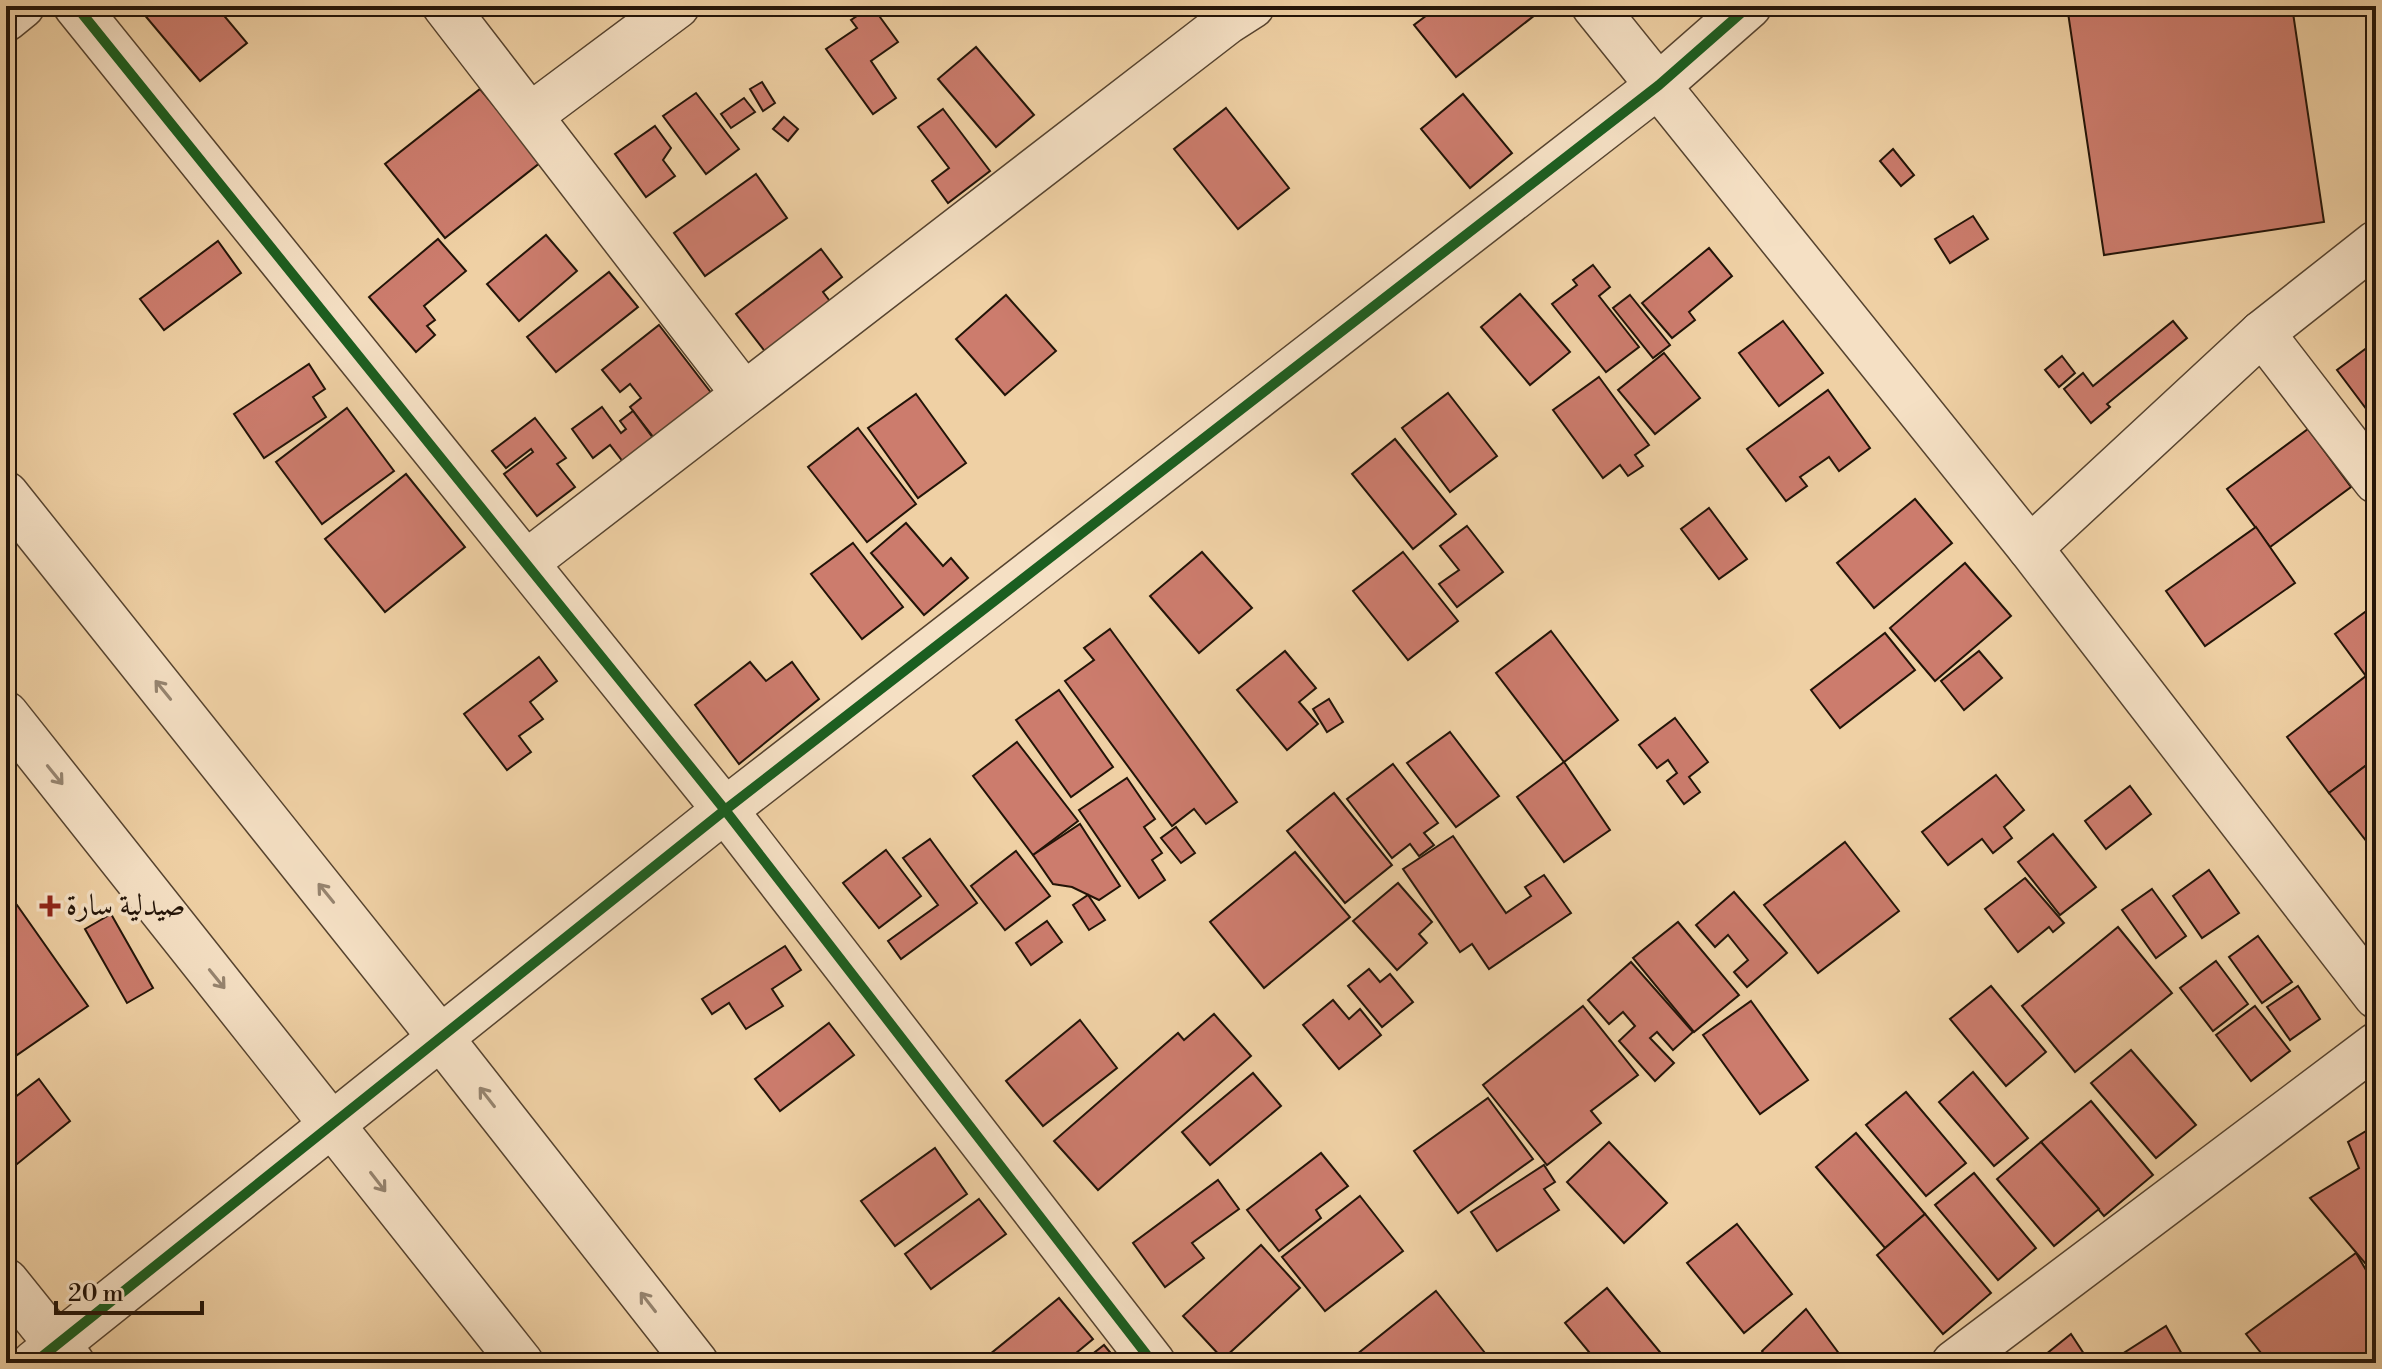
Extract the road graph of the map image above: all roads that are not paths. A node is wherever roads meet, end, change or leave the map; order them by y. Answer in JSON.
{"nodes":[{"id":1,"x":22,"y":6,"type":"edge"},
{"id":2,"x":76,"y":6,"type":"edge"},
{"id":3,"x":445,"y":6,"type":"edge"},
{"id":4,"x":677,"y":6,"type":"edge"},
{"id":5,"x":1594,"y":6,"type":"edge"},
{"id":6,"x":1749,"y":6,"type":"edge"},
{"id":7,"x":1231,"y":11,"type":"edge"},
{"id":8,"x":6,"y":19,"type":"edge"},
{"id":9,"x":1659,"y":85,"type":"junction"},
{"id":10,"x":531,"y":115,"type":"junction"},
{"id":11,"x":2376,"y":243,"type":"edge"},
{"id":12,"x":2262,"y":333,"type":"junction"},
{"id":13,"x":744,"y":394,"type":"junction"},
{"id":14,"x":2376,"y":481,"type":"edge"},
{"id":15,"x":6,"y":494,"type":"edge"},
{"id":16,"x":2030,"y":548,"type":"junction"},
{"id":17,"x":527,"y":562,"type":"junction"},
{"id":18,"x":6,"y":714,"type":"edge"},
{"id":19,"x":725,"y":810,"type":"junction"},
{"id":20,"x":2376,"y":996,"type":"edge"},
{"id":21,"x":440,"y":1037,"type":"junction"},
{"id":22,"x":2376,"y":1045,"type":"edge"},
{"id":23,"x":333,"y":1125,"type":"junction"},
{"id":24,"x":6,"y":1281,"type":"edge"},
{"id":25,"x":54,"y":1357,"type":"edge"},
{"id":26,"x":521,"y":1363,"type":"edge"},
{"id":27,"x":696,"y":1363,"type":"edge"},
{"id":28,"x":1153,"y":1363,"type":"edge"},
{"id":29,"x":1954,"y":1363,"type":"edge"}],
"edges":[{"from":1,"to":8,"type":"street"},
{"from":2,"to":17,"type":"street"},
{"from":3,"to":10,"type":"street"},
{"from":4,"to":10,"type":"street"},
{"from":5,"to":9,"type":"street"},
{"from":6,"to":9,"type":"street"},
{"from":7,"to":13,"type":"street"},
{"from":9,"to":16,"type":"street"},
{"from":9,"to":19,"type":"street"},
{"from":10,"to":13,"type":"street"},
{"from":11,"to":12,"type":"street"},
{"from":12,"to":14,"type":"street"},
{"from":12,"to":16,"type":"street"},
{"from":13,"to":17,"type":"street"},
{"from":21,"to":15,"type":"street","one_way":true},
{"from":16,"to":20,"type":"street"},
{"from":17,"to":19,"type":"street"},
{"from":18,"to":23,"type":"street","one_way":true},
{"from":19,"to":21,"type":"street"},
{"from":19,"to":28,"type":"street"},
{"from":21,"to":23,"type":"street"},
{"from":27,"to":21,"type":"street","one_way":true},
{"from":22,"to":29,"type":"street"},
{"from":23,"to":25,"type":"street"},
{"from":23,"to":26,"type":"street","one_way":true},
{"from":24,"to":25,"type":"street"}]}
